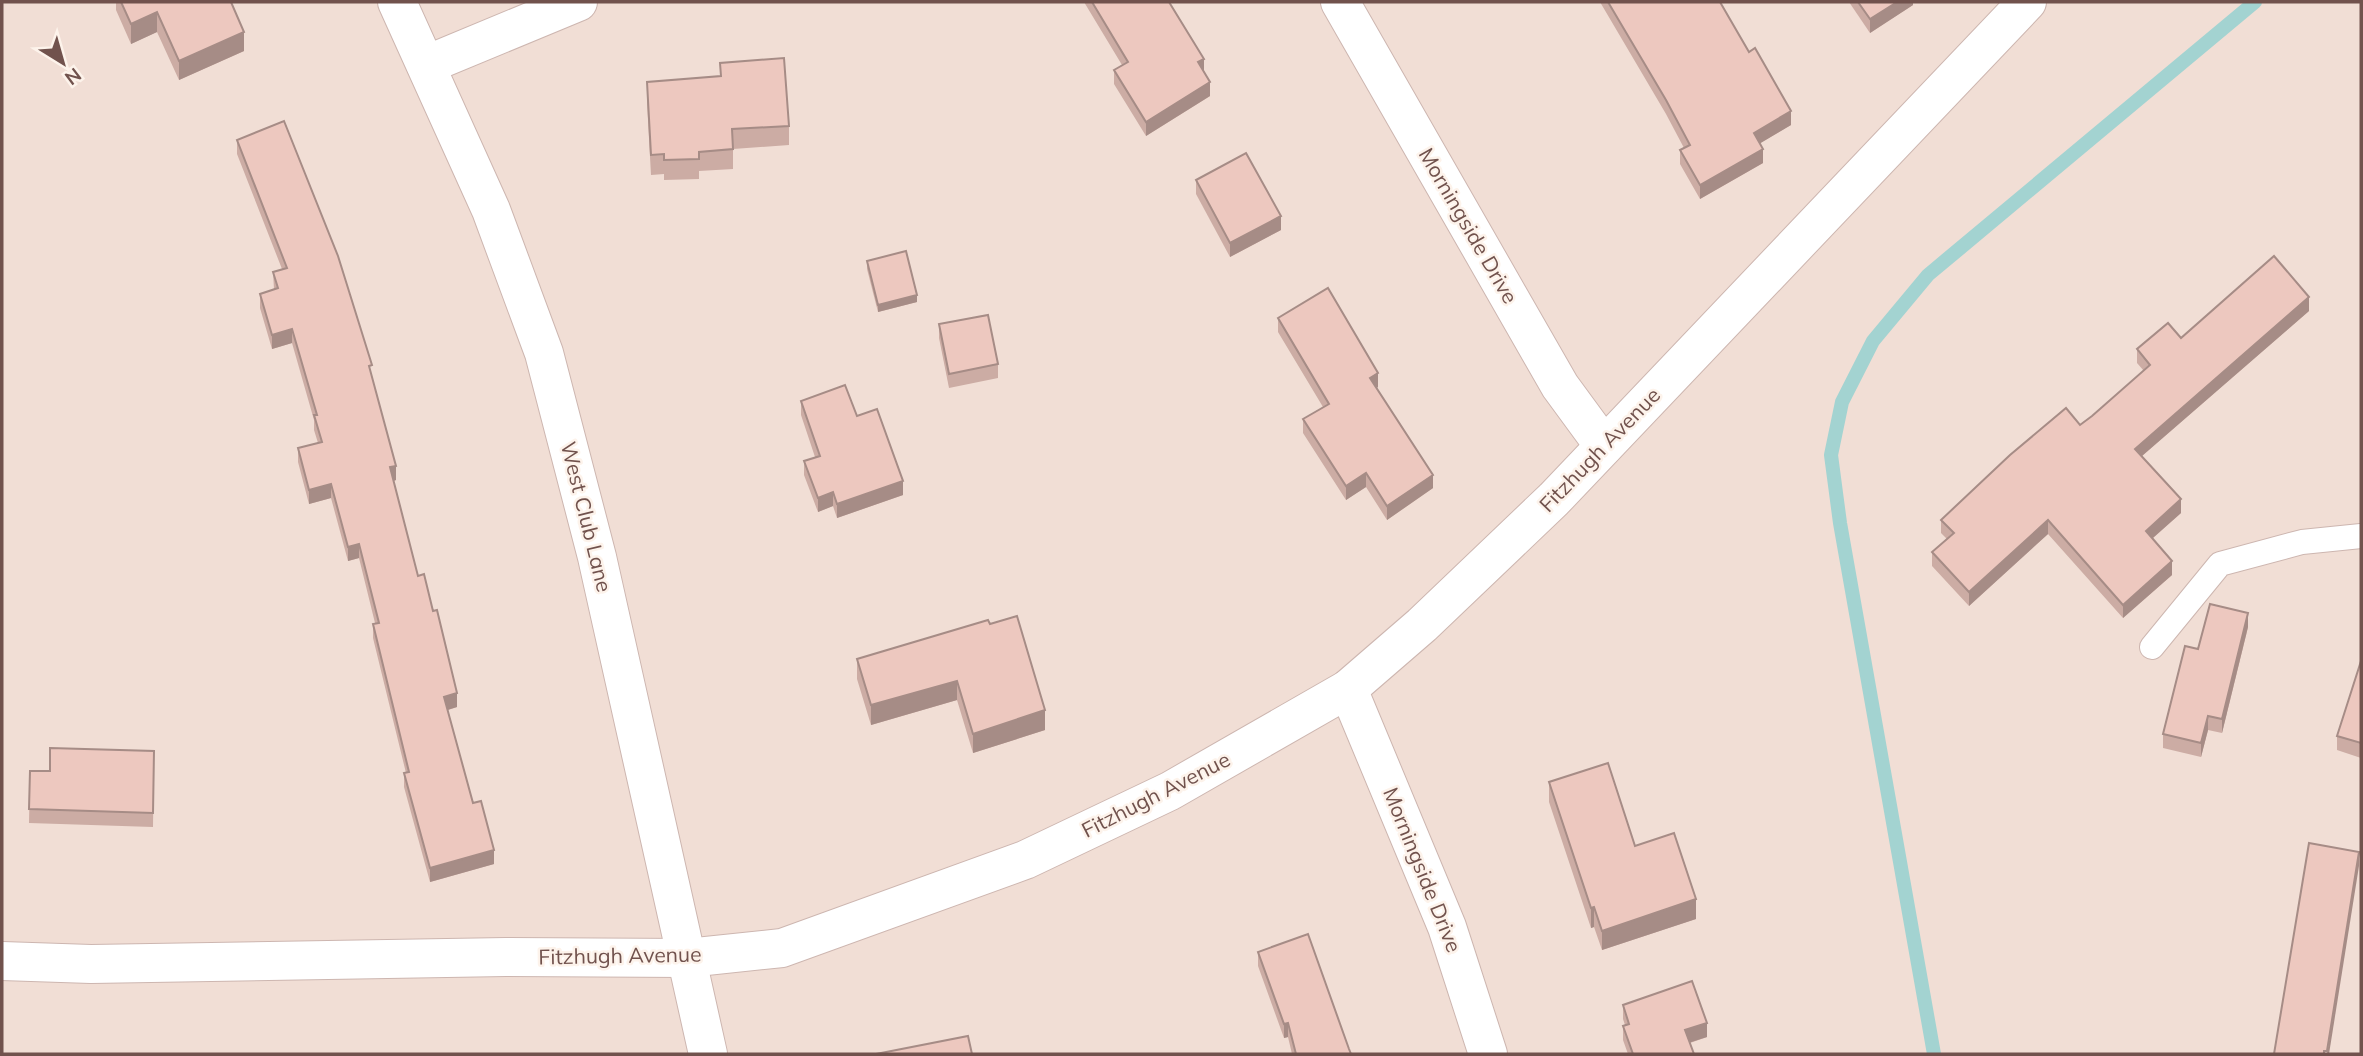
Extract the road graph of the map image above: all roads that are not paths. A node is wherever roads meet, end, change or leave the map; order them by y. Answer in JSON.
{"nodes":[{"id":1,"x":397,"y":2,"type":"edge"},
{"id":2,"x":578,"y":2,"type":"edge"},
{"id":3,"x":1340,"y":2,"type":"edge"},
{"id":4,"x":2027,"y":2,"type":"edge"},
{"id":5,"x":426,"y":65,"type":"junction"},
{"id":6,"x":1604,"y":446,"type":"junction"},
{"id":7,"x":2361,"y":536,"type":"edge"},
{"id":8,"x":2152,"y":647,"type":"dead end"},
{"id":9,"x":1348,"y":689,"type":"junction"},
{"id":10,"x":687,"y":958,"type":"junction"},
{"id":11,"x":2,"y":961,"type":"edge"},
{"id":12,"x":708,"y":1054,"type":"edge"},
{"id":13,"x":1488,"y":1054,"type":"edge"}],
"edges":[{"from":1,"to":5,"type":"street","name":"West Club Lane"},
{"from":2,"to":5,"type":"street"},
{"from":3,"to":6,"type":"street","name":"Morningside Drive"},
{"from":4,"to":6,"type":"street","name":"Fitzhugh Avenue"},
{"from":5,"to":10,"type":"street","name":"West Club Lane"},
{"from":6,"to":9,"type":"street","name":"Fitzhugh Avenue"},
{"from":7,"to":8,"type":"lane"},
{"from":9,"to":10,"type":"street","name":"Fitzhugh Avenue"},
{"from":9,"to":13,"type":"street","name":"Morningside Drive"},
{"from":10,"to":11,"type":"street","name":"Fitzhugh Avenue"},
{"from":10,"to":12,"type":"street","name":"West Club Lane"}]}
